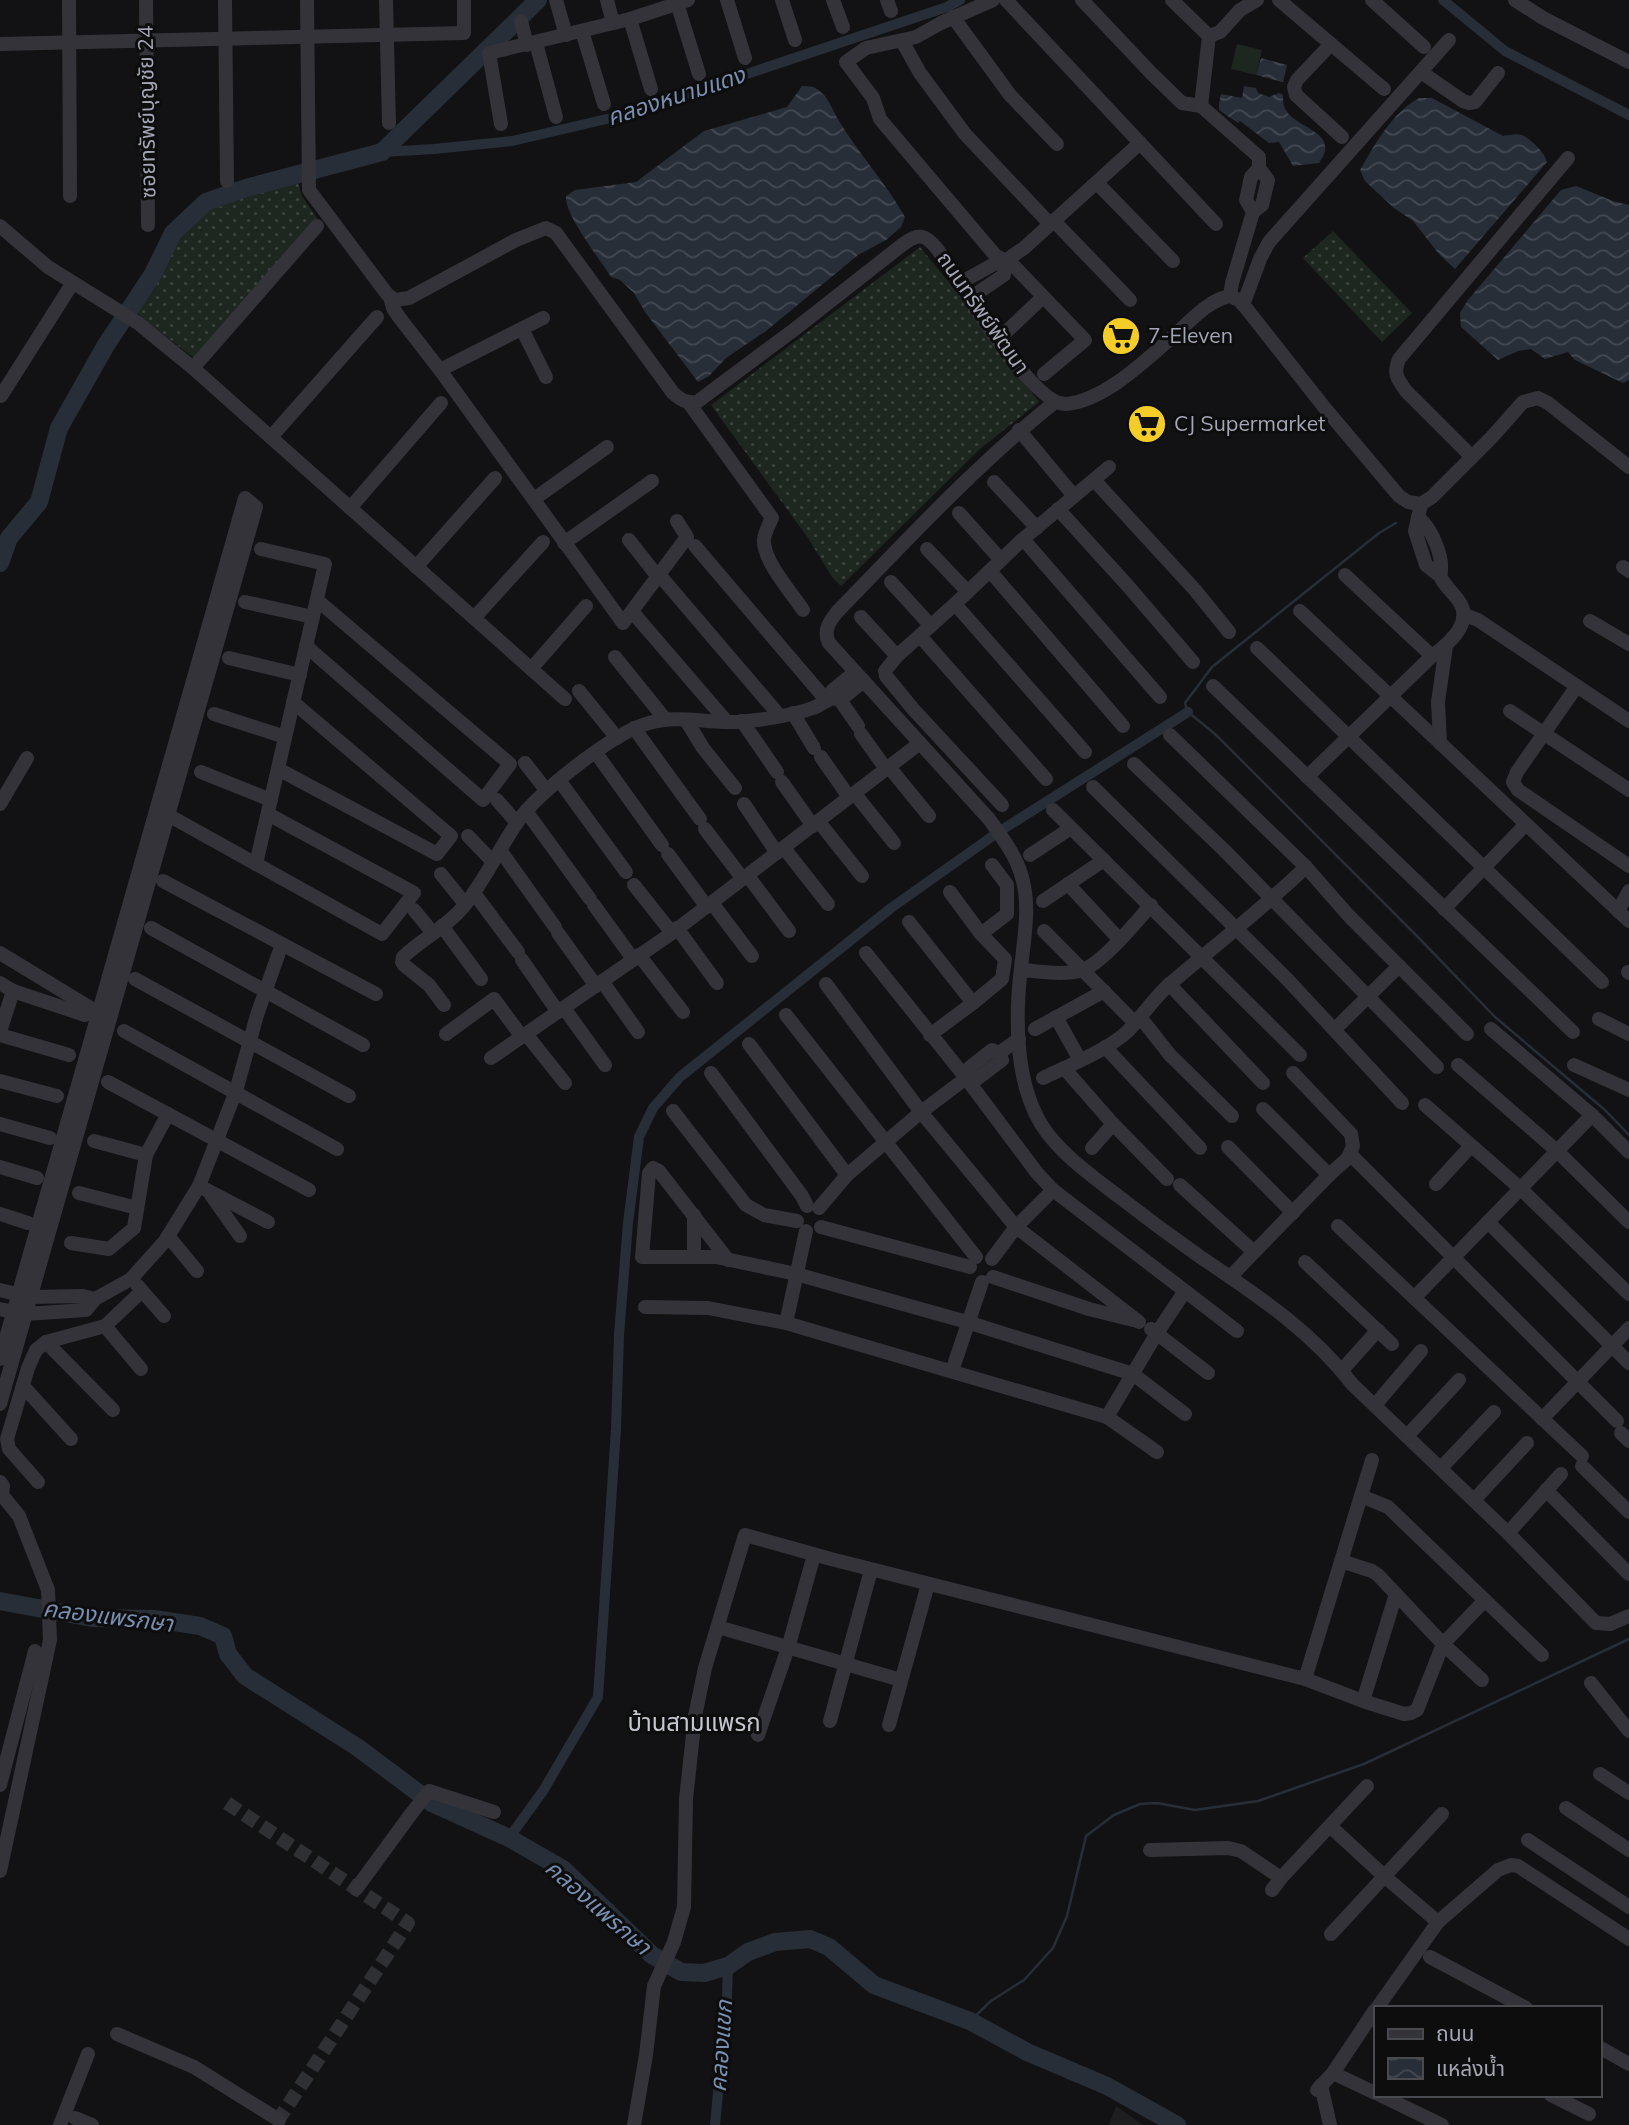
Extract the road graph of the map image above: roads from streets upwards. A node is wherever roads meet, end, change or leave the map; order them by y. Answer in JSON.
{"nodes":[{"id":1,"x":69,"y":0,"type":"edge"},
{"id":2,"x":146,"y":0,"type":"edge"},
{"id":3,"x":225,"y":0,"type":"edge"},
{"id":4,"x":307,"y":0,"type":"edge"},
{"id":5,"x":386,"y":0,"type":"edge"},
{"id":6,"x":464,"y":0,"type":"edge"},
{"id":7,"x":556,"y":0,"type":"edge"},
{"id":8,"x":607,"y":0,"type":"edge"},
{"id":9,"x":727,"y":0,"type":"edge"},
{"id":10,"x":782,"y":0,"type":"edge"},
{"id":11,"x":833,"y":0,"type":"edge"},
{"id":12,"x":993,"y":0,"type":"edge"},
{"id":13,"x":1006,"y":0,"type":"edge"},
{"id":14,"x":1082,"y":0,"type":"edge"},
{"id":15,"x":1172,"y":0,"type":"edge"},
{"id":16,"x":1257,"y":0,"type":"edge"},
{"id":17,"x":1277,"y":0,"type":"edge"},
{"id":18,"x":1371,"y":0,"type":"edge"},
{"id":19,"x":1515,"y":0,"type":"edge"},
{"id":20,"x":674,"y":2,"type":"edge"},
{"id":21,"x":953,"y":17,"type":"junction"},
{"id":22,"x":630,"y":19,"type":"junction"},
{"id":23,"x":522,"y":21,"type":"dead end"},
{"id":24,"x":613,"y":23,"type":"junction"},
{"id":25,"x":842,"y":27,"type":"dead end"},
{"id":26,"x":582,"y":31,"type":"junction"},
{"id":27,"x":387,"y":35,"type":"junction"},
{"id":28,"x":566,"y":35,"type":"junction"},
{"id":29,"x":1209,"y":36,"type":"junction"},
{"id":30,"x":307,"y":37,"type":"junction"},
{"id":31,"x":146,"y":39,"type":"junction"},
{"id":32,"x":225,"y":39,"type":"junction"},
{"id":33,"x":795,"y":40,"type":"dead end"},
{"id":34,"x":1449,"y":40,"type":"dead end"},
{"id":35,"x":70,"y":41,"type":"junction"},
{"id":36,"x":902,"y":41,"type":"junction"},
{"id":37,"x":0,"y":44,"type":"edge"},
{"id":38,"x":531,"y":44,"type":"junction"},
{"id":39,"x":1331,"y":44,"type":"junction"},
{"id":40,"x":1424,"y":47,"type":"dead end"},
{"id":41,"x":745,"y":58,"type":"dead end"},
{"id":42,"x":1629,"y":62,"type":"edge"},
{"id":43,"x":1421,"y":72,"type":"junction"},
{"id":44,"x":1498,"y":73,"type":"dead end"},
{"id":45,"x":699,"y":74,"type":"dead end"},
{"id":46,"x":651,"y":89,"type":"dead end"},
{"id":47,"x":1384,"y":89,"type":"dead end"},
{"id":48,"x":604,"y":104,"type":"dead end"},
{"id":49,"x":1201,"y":106,"type":"junction"},
{"id":50,"x":556,"y":117,"type":"dead end"},
{"id":51,"x":389,"y":123,"type":"dead end"},
{"id":52,"x":501,"y":124,"type":"dead end"},
{"id":53,"x":1342,"y":137,"type":"dead end"},
{"id":54,"x":1140,"y":143,"type":"junction"},
{"id":55,"x":1058,"y":144,"type":"dead end"},
{"id":56,"x":1568,"y":158,"type":"dead end"},
{"id":57,"x":227,"y":181,"type":"dead end"},
{"id":58,"x":1097,"y":183,"type":"junction"},
{"id":59,"x":69,"y":196,"type":"dead end"},
{"id":60,"x":1052,"y":222,"type":"junction"},
{"id":61,"x":148,"y":225,"type":"dead end"},
{"id":62,"x":1216,"y":225,"type":"dead end"},
{"id":63,"x":317,"y":226,"type":"dead end"},
{"id":64,"x":2,"y":232,"type":"edge"},
{"id":65,"x":1005,"y":261,"type":"junction"},
{"id":66,"x":1172,"y":261,"type":"dead end"},
{"id":67,"x":960,"y":283,"type":"junction"},
{"id":68,"x":72,"y":284,"type":"junction"},
{"id":69,"x":1230,"y":296,"type":"junction"},
{"id":70,"x":390,"y":297,"type":"junction"},
{"id":71,"x":1043,"y":297,"type":"junction"},
{"id":72,"x":970,"y":298,"type":"junction"},
{"id":73,"x":1130,"y":300,"type":"dead end"},
{"id":74,"x":1243,"y":305,"type":"junction"},
{"id":75,"x":377,"y":317,"type":"dead end"},
{"id":76,"x":543,"y":318,"type":"dead end"},
{"id":77,"x":522,"y":328,"type":"junction"},
{"id":78,"x":1007,"y":331,"type":"dead end"},
{"id":79,"x":193,"y":368,"type":"junction"},
{"id":80,"x":440,"y":370,"type":"junction"},
{"id":81,"x":1044,"y":374,"type":"dead end"},
{"id":82,"x":546,"y":377,"type":"dead end"},
{"id":83,"x":0,"y":396,"type":"edge"},
{"id":84,"x":689,"y":402,"type":"junction"},
{"id":85,"x":1055,"y":402,"type":"junction"},
{"id":86,"x":442,"y":403,"type":"dead end"},
{"id":87,"x":1019,"y":430,"type":"junction"},
{"id":88,"x":271,"y":438,"type":"junction"},
{"id":89,"x":607,"y":447,"type":"dead end"},
{"id":90,"x":1472,"y":457,"type":"junction"},
{"id":91,"x":1109,"y":467,"type":"dead end"},
{"id":92,"x":1629,"y":467,"type":"edge"},
{"id":93,"x":495,"y":478,"type":"dead end"},
{"id":94,"x":1094,"y":480,"type":"junction"},
{"id":95,"x":652,"y":481,"type":"dead end"},
{"id":96,"x":994,"y":482,"type":"dead end"},
{"id":97,"x":1074,"y":496,"type":"junction"},
{"id":98,"x":534,"y":499,"type":"junction"},
{"id":99,"x":350,"y":508,"type":"junction"},
{"id":100,"x":1058,"y":509,"type":"junction"},
{"id":101,"x":1420,"y":510,"type":"junction"},
{"id":102,"x":959,"y":513,"type":"dead end"},
{"id":103,"x":677,"y":521,"type":"dead end"},
{"id":104,"x":1037,"y":528,"type":"junction"},
{"id":105,"x":1023,"y":539,"type":"junction"},
{"id":106,"x":629,"y":540,"type":"dead end"},
{"id":107,"x":543,"y":542,"type":"dead end"},
{"id":108,"x":564,"y":543,"type":"junction"},
{"id":109,"x":695,"y":546,"type":"dead end"},
{"id":110,"x":261,"y":549,"type":"dead end"},
{"id":111,"x":926,"y":549,"type":"dead end"},
{"id":112,"x":1001,"y":560,"type":"junction"},
{"id":113,"x":416,"y":567,"type":"junction"},
{"id":114,"x":990,"y":571,"type":"junction"},
{"id":115,"x":1345,"y":575,"type":"dead end"},
{"id":116,"x":660,"y":578,"type":"junction"},
{"id":117,"x":891,"y":582,"type":"dead end"},
{"id":118,"x":968,"y":592,"type":"junction"},
{"id":119,"x":317,"y":600,"type":"junction"},
{"id":120,"x":244,"y":602,"type":"dead end"},
{"id":121,"x":956,"y":604,"type":"junction"},
{"id":122,"x":586,"y":606,"type":"dead end"},
{"id":123,"x":803,"y":610,"type":"dead end"},
{"id":124,"x":1300,"y":611,"type":"dead end"},
{"id":125,"x":635,"y":615,"type":"dead end"},
{"id":126,"x":1465,"y":615,"type":"junction"},
{"id":127,"x":313,"y":617,"type":"junction"},
{"id":128,"x":861,"y":617,"type":"dead end"},
{"id":129,"x":474,"y":618,"type":"junction"},
{"id":130,"x":1590,"y":621,"type":"dead end"},
{"id":131,"x":926,"y":631,"type":"junction"},
{"id":132,"x":1229,"y":632,"type":"dead end"},
{"id":133,"x":1629,"y":644,"type":"edge"},
{"id":134,"x":306,"y":646,"type":"junction"},
{"id":135,"x":1446,"y":646,"type":"junction"},
{"id":136,"x":1256,"y":649,"type":"dead end"},
{"id":137,"x":897,"y":656,"type":"junction"},
{"id":138,"x":1432,"y":656,"type":"junction"},
{"id":139,"x":615,"y":657,"type":"dead end"},
{"id":140,"x":229,"y":659,"type":"dead end"},
{"id":141,"x":1193,"y":662,"type":"dead end"},
{"id":142,"x":531,"y":669,"type":"junction"},
{"id":143,"x":300,"y":675,"type":"junction"},
{"id":144,"x":860,"y":677,"type":"junction"},
{"id":145,"x":1213,"y":685,"type":"dead end"},
{"id":146,"x":1577,"y":686,"type":"junction"},
{"id":147,"x":579,"y":691,"type":"dead end"},
{"id":148,"x":1391,"y":696,"type":"junction"},
{"id":149,"x":1160,"y":697,"type":"dead end"},
{"id":150,"x":565,"y":699,"type":"dead end"},
{"id":151,"x":833,"y":700,"type":"junction"},
{"id":152,"x":293,"y":702,"type":"junction"},
{"id":153,"x":1510,"y":711,"type":"dead end"},
{"id":154,"x":214,"y":714,"type":"dead end"},
{"id":155,"x":786,"y":714,"type":"junction"},
{"id":156,"x":665,"y":719,"type":"junction"},
{"id":157,"x":686,"y":720,"type":"junction"},
{"id":158,"x":1629,"y":721,"type":"edge"},
{"id":159,"x":734,"y":722,"type":"junction"},
{"id":160,"x":1124,"y":726,"type":"dead end"},
{"id":161,"x":634,"y":728,"type":"junction"},
{"id":162,"x":1544,"y":734,"type":"junction"},
{"id":163,"x":1170,"y":735,"type":"dead end"},
{"id":164,"x":285,"y":737,"type":"junction"},
{"id":165,"x":1348,"y":737,"type":"junction"},
{"id":166,"x":617,"y":738,"type":"junction"},
{"id":167,"x":920,"y":743,"type":"junction"},
{"id":168,"x":1440,"y":743,"type":"junction"},
{"id":169,"x":1085,"y":752,"type":"dead end"},
{"id":170,"x":596,"y":753,"type":"junction"},
{"id":171,"x":27,"y":758,"type":"dead end"},
{"id":172,"x":525,"y":764,"type":"dead end"},
{"id":173,"x":1134,"y":764,"type":"dead end"},
{"id":174,"x":888,"y":768,"type":"junction"},
{"id":175,"x":278,"y":769,"type":"junction"},
{"id":176,"x":201,"y":772,"type":"dead end"},
{"id":177,"x":1307,"y":776,"type":"junction"},
{"id":178,"x":1046,"y":779,"type":"dead end"},
{"id":179,"x":559,"y":780,"type":"junction"},
{"id":180,"x":1093,"y":787,"type":"dead end"},
{"id":181,"x":735,"y":788,"type":"dead end"},
{"id":182,"x":546,"y":790,"type":"junction"},
{"id":183,"x":1629,"y":790,"type":"edge"},
{"id":184,"x":852,"y":796,"type":"junction"},
{"id":185,"x":497,"y":800,"type":"dead end"},
{"id":186,"x":0,"y":804,"type":"edge"},
{"id":187,"x":744,"y":804,"type":"dead end"},
{"id":188,"x":1002,"y":805,"type":"dead end"},
{"id":189,"x":269,"y":807,"type":"junction"},
{"id":190,"x":1053,"y":810,"type":"dead end"},
{"id":191,"x":526,"y":811,"type":"junction"},
{"id":192,"x":168,"y":815,"type":"junction"},
{"id":193,"x":929,"y":816,"type":"dead end"},
{"id":194,"x":517,"y":824,"type":"junction"},
{"id":195,"x":816,"y":824,"type":"junction"},
{"id":196,"x":1526,"y":824,"type":"junction"},
{"id":197,"x":1071,"y":828,"type":"junction"},
{"id":198,"x":468,"y":836,"type":"dead end"},
{"id":199,"x":894,"y":843,"type":"dead end"},
{"id":200,"x":780,"y":850,"type":"junction"},
{"id":201,"x":1030,"y":855,"type":"dead end"},
{"id":202,"x":497,"y":856,"type":"junction"},
{"id":203,"x":1104,"y":860,"type":"junction"},
{"id":204,"x":256,"y":864,"type":"junction"},
{"id":205,"x":992,"y":865,"type":"dead end"},
{"id":206,"x":1629,"y":866,"type":"edge"},
{"id":207,"x":1306,"y":867,"type":"junction"},
{"id":208,"x":1484,"y":868,"type":"junction"},
{"id":209,"x":626,"y":872,"type":"dead end"},
{"id":210,"x":440,"y":874,"type":"dead end"},
{"id":211,"x":862,"y":876,"type":"dead end"},
{"id":212,"x":746,"y":878,"type":"junction"},
{"id":213,"x":163,"y":881,"type":"dead end"},
{"id":214,"x":1068,"y":884,"type":"junction"},
{"id":215,"x":634,"y":885,"type":"dead end"},
{"id":216,"x":1629,"y":891,"type":"edge"},
{"id":217,"x":950,"y":892,"type":"dead end"},
{"id":218,"x":470,"y":898,"type":"junction"},
{"id":219,"x":1271,"y":899,"type":"junction"},
{"id":220,"x":1043,"y":901,"type":"dead end"},
{"id":221,"x":828,"y":904,"type":"dead end"},
{"id":222,"x":709,"y":905,"type":"junction"},
{"id":223,"x":1151,"y":905,"type":"junction"},
{"id":224,"x":1444,"y":909,"type":"junction"},
{"id":225,"x":414,"y":910,"type":"dead end"},
{"id":226,"x":1624,"y":916,"type":"edge"},
{"id":227,"x":909,"y":922,"type":"dead end"},
{"id":228,"x":151,"y":928,"type":"dead end"},
{"id":229,"x":1238,"y":929,"type":"junction"},
{"id":230,"x":438,"y":930,"type":"junction"},
{"id":231,"x":674,"y":931,"type":"junction"},
{"id":232,"x":789,"y":932,"type":"dead end"},
{"id":233,"x":1044,"y":932,"type":"dead end"},
{"id":234,"x":981,"y":934,"type":"junction"},
{"id":235,"x":1119,"y":939,"type":"junction"},
{"id":236,"x":282,"y":944,"type":"junction"},
{"id":237,"x":0,"y":953,"type":"edge"},
{"id":238,"x":866,"y":953,"type":"dead end"},
{"id":239,"x":752,"y":956,"type":"dead end"},
{"id":240,"x":636,"y":957,"type":"junction"},
{"id":241,"x":1204,"y":957,"type":"junction"},
{"id":242,"x":1399,"y":966,"type":"junction"},
{"id":243,"x":1021,"y":970,"type":"junction"},
{"id":244,"x":1082,"y":970,"type":"junction"},
{"id":245,"x":135,"y":979,"type":"dead end"},
{"id":246,"x":1602,"y":982,"type":"dead end"},
{"id":247,"x":599,"y":983,"type":"junction"},
{"id":248,"x":717,"y":983,"type":"dead end"},
{"id":249,"x":826,"y":984,"type":"dead end"},
{"id":250,"x":1169,"y":984,"type":"junction"},
{"id":251,"x":7,"y":987,"type":"edge"},
{"id":252,"x":1104,"y":990,"type":"junction"},
{"id":253,"x":265,"y":991,"type":"junction"},
{"id":254,"x":376,"y":994,"type":"dead end"},
{"id":255,"x":1368,"y":997,"type":"junction"},
{"id":256,"x":494,"y":999,"type":"junction"},
{"id":257,"x":974,"y":1003,"type":"junction"},
{"id":258,"x":444,"y":1005,"type":"dead end"},
{"id":259,"x":561,"y":1010,"type":"junction"},
{"id":260,"x":683,"y":1012,"type":"dead end"},
{"id":261,"x":91,"y":1013,"type":"junction"},
{"id":262,"x":786,"y":1014,"type":"dead end"},
{"id":263,"x":1056,"y":1017,"type":"junction"},
{"id":264,"x":1599,"y":1019,"type":"dead end"},
{"id":265,"x":1137,"y":1020,"type":"junction"},
{"id":266,"x":1035,"y":1029,"type":"dead end"},
{"id":267,"x":1335,"y":1030,"type":"junction"},
{"id":268,"x":1491,"y":1030,"type":"dead end"},
{"id":269,"x":124,"y":1031,"type":"dead end"},
{"id":270,"x":638,"y":1032,"type":"dead end"},
{"id":271,"x":1573,"y":1032,"type":"dead end"},
{"id":272,"x":0,"y":1033,"type":"edge"},
{"id":273,"x":446,"y":1034,"type":"dead end"},
{"id":274,"x":1467,"y":1034,"type":"dead end"},
{"id":275,"x":1629,"y":1034,"type":"edge"},
{"id":276,"x":524,"y":1035,"type":"junction"},
{"id":277,"x":930,"y":1035,"type":"junction"},
{"id":278,"x":1019,"y":1039,"type":"junction"},
{"id":279,"x":249,"y":1042,"type":"junction"},
{"id":280,"x":749,"y":1044,"type":"dead end"},
{"id":281,"x":363,"y":1045,"type":"dead end"},
{"id":282,"x":1105,"y":1047,"type":"junction"},
{"id":283,"x":69,"y":1055,"type":"dead end"},
{"id":284,"x":1300,"y":1055,"type":"dead end"},
{"id":285,"x":491,"y":1058,"type":"dead end"},
{"id":286,"x":1080,"y":1060,"type":"junction"},
{"id":287,"x":605,"y":1065,"type":"dead end"},
{"id":288,"x":1458,"y":1065,"type":"dead end"},
{"id":289,"x":1574,"y":1065,"type":"dead end"},
{"id":290,"x":1437,"y":1067,"type":"dead end"},
{"id":291,"x":1064,"y":1068,"type":"junction"},
{"id":292,"x":711,"y":1073,"type":"dead end"},
{"id":293,"x":1293,"y":1073,"type":"dead end"},
{"id":294,"x":968,"y":1077,"type":"junction"},
{"id":295,"x":1043,"y":1078,"type":"dead end"},
{"id":296,"x":0,"y":1081,"type":"edge"},
{"id":297,"x":108,"y":1082,"type":"dead end"},
{"id":298,"x":565,"y":1083,"type":"dead end"},
{"id":299,"x":1263,"y":1083,"type":"dead end"},
{"id":300,"x":1629,"y":1090,"type":"edge"},
{"id":301,"x":235,"y":1093,"type":"junction"},
{"id":302,"x":349,"y":1096,"type":"dead end"},
{"id":303,"x":57,"y":1097,"type":"dead end"},
{"id":304,"x":1402,"y":1103,"type":"dead end"},
{"id":305,"x":1425,"y":1105,"type":"dead end"},
{"id":306,"x":1263,"y":1109,"type":"dead end"},
{"id":307,"x":673,"y":1111,"type":"dead end"},
{"id":308,"x":77,"y":1112,"type":"junction"},
{"id":309,"x":922,"y":1112,"type":"junction"},
{"id":310,"x":168,"y":1114,"type":"junction"},
{"id":311,"x":1592,"y":1115,"type":"junction"},
{"id":312,"x":1232,"y":1116,"type":"dead end"},
{"id":313,"x":0,"y":1124,"type":"edge"},
{"id":314,"x":1113,"y":1124,"type":"junction"},
{"id":315,"x":50,"y":1138,"type":"dead end"},
{"id":316,"x":216,"y":1140,"type":"junction"},
{"id":317,"x":94,"y":1141,"type":"dead end"},
{"id":318,"x":886,"y":1141,"type":"junction"},
{"id":319,"x":1471,"y":1146,"type":"junction"},
{"id":320,"x":1228,"y":1147,"type":"dead end"},
{"id":321,"x":1092,"y":1148,"type":"dead end"},
{"id":322,"x":1199,"y":1148,"type":"dead end"},
{"id":323,"x":337,"y":1149,"type":"dead end"},
{"id":324,"x":1557,"y":1151,"type":"junction"},
{"id":325,"x":1629,"y":1152,"type":"edge"},
{"id":326,"x":146,"y":1155,"type":"junction"},
{"id":327,"x":1348,"y":1158,"type":"junction"},
{"id":328,"x":0,"y":1167,"type":"edge"},
{"id":329,"x":847,"y":1175,"type":"junction"},
{"id":330,"x":1329,"y":1175,"type":"junction"},
{"id":331,"x":37,"y":1178,"type":"dead end"},
{"id":332,"x":1436,"y":1184,"type":"dead end"},
{"id":333,"x":204,"y":1188,"type":"junction"},
{"id":334,"x":1521,"y":1189,"type":"junction"},
{"id":335,"x":309,"y":1190,"type":"dead end"},
{"id":336,"x":1053,"y":1190,"type":"junction"},
{"id":337,"x":79,"y":1193,"type":"dead end"},
{"id":338,"x":813,"y":1207,"type":"junction"},
{"id":339,"x":137,"y":1208,"type":"junction"},
{"id":340,"x":1293,"y":1213,"type":"junction"},
{"id":341,"x":0,"y":1214,"type":"edge"},
{"id":342,"x":694,"y":1215,"type":"junction"},
{"id":343,"x":268,"y":1222,"type":"dead end"},
{"id":344,"x":1488,"y":1222,"type":"junction"},
{"id":345,"x":1629,"y":1222,"type":"edge"},
{"id":346,"x":28,"y":1223,"type":"dead end"},
{"id":347,"x":802,"y":1226,"type":"junction"},
{"id":348,"x":1338,"y":1226,"type":"dead end"},
{"id":349,"x":821,"y":1227,"type":"junction"},
{"id":350,"x":1016,"y":1227,"type":"junction"},
{"id":351,"x":168,"y":1236,"type":"junction"},
{"id":352,"x":240,"y":1236,"type":"dead end"},
{"id":353,"x":71,"y":1243,"type":"dead end"},
{"id":354,"x":1254,"y":1252,"type":"junction"},
{"id":355,"x":694,"y":1257,"type":"junction"},
{"id":356,"x":1453,"y":1258,"type":"junction"},
{"id":357,"x":992,"y":1259,"type":"junction"},
{"id":358,"x":728,"y":1260,"type":"junction"},
{"id":359,"x":973,"y":1262,"type":"junction"},
{"id":360,"x":1305,"y":1262,"type":"dead end"},
{"id":361,"x":197,"y":1271,"type":"dead end"},
{"id":362,"x":796,"y":1274,"type":"junction"},
{"id":363,"x":1230,"y":1277,"type":"junction"},
{"id":364,"x":131,"y":1279,"type":"junction"},
{"id":365,"x":988,"y":1279,"type":"junction"},
{"id":366,"x":0,"y":1290,"type":"edge"},
{"id":367,"x":1185,"y":1291,"type":"junction"},
{"id":368,"x":142,"y":1292,"type":"junction"},
{"id":369,"x":1102,"y":1292,"type":"junction"},
{"id":370,"x":1629,"y":1294,"type":"edge"},
{"id":371,"x":24,"y":1296,"type":"junction"},
{"id":372,"x":1414,"y":1298,"type":"junction"},
{"id":373,"x":95,"y":1299,"type":"junction"},
{"id":374,"x":645,"y":1307,"type":"dead end"},
{"id":375,"x":1089,"y":1309,"type":"junction"},
{"id":376,"x":13,"y":1312,"type":"edge"},
{"id":377,"x":164,"y":1316,"type":"dead end"},
{"id":378,"x":967,"y":1322,"type":"junction"},
{"id":379,"x":1139,"y":1322,"type":"junction"},
{"id":380,"x":786,"y":1323,"type":"junction"},
{"id":381,"x":105,"y":1326,"type":"junction"},
{"id":382,"x":1629,"y":1328,"type":"edge"},
{"id":383,"x":1378,"y":1330,"type":"junction"},
{"id":384,"x":1237,"y":1331,"type":"dead end"},
{"id":385,"x":1157,"y":1333,"type":"junction"},
{"id":386,"x":46,"y":1342,"type":"junction"},
{"id":387,"x":1392,"y":1344,"type":"dead end"},
{"id":388,"x":1612,"y":1346,"type":"junction"},
{"id":389,"x":1422,"y":1351,"type":"dead end"},
{"id":390,"x":0,"y":1359,"type":"edge"},
{"id":391,"x":1629,"y":1363,"type":"edge"},
{"id":392,"x":142,"y":1369,"type":"dead end"},
{"id":393,"x":1342,"y":1370,"type":"junction"},
{"id":394,"x":952,"y":1371,"type":"junction"},
{"id":395,"x":1208,"y":1373,"type":"dead end"},
{"id":396,"x":1133,"y":1374,"type":"junction"},
{"id":397,"x":1459,"y":1380,"type":"dead end"},
{"id":398,"x":1577,"y":1381,"type":"junction"},
{"id":399,"x":23,"y":1387,"type":"junction"},
{"id":400,"x":0,"y":1404,"type":"edge"},
{"id":401,"x":1375,"y":1405,"type":"junction"},
{"id":402,"x":113,"y":1410,"type":"dead end"},
{"id":403,"x":1494,"y":1412,"type":"dead end"},
{"id":404,"x":1185,"y":1414,"type":"dead end"},
{"id":405,"x":1107,"y":1417,"type":"junction"},
{"id":406,"x":1542,"y":1419,"type":"junction"},
{"id":407,"x":1623,"y":1432,"type":"edge"},
{"id":408,"x":1407,"y":1436,"type":"junction"},
{"id":409,"x":71,"y":1439,"type":"dead end"},
{"id":410,"x":1527,"y":1443,"type":"dead end"},
{"id":411,"x":1157,"y":1452,"type":"dead end"},
{"id":412,"x":1372,"y":1460,"type":"dead end"},
{"id":413,"x":1441,"y":1468,"type":"junction"},
{"id":414,"x":1561,"y":1474,"type":"dead end"},
{"id":415,"x":38,"y":1482,"type":"dead end"},
{"id":416,"x":1546,"y":1490,"type":"junction"},
{"id":417,"x":1,"y":1491,"type":"edge"},
{"id":418,"x":1361,"y":1496,"type":"junction"},
{"id":419,"x":1474,"y":1500,"type":"junction"},
{"id":420,"x":1629,"y":1512,"type":"edge"},
{"id":421,"x":1508,"y":1533,"type":"junction"},
{"id":422,"x":814,"y":1555,"type":"junction"},
{"id":423,"x":1341,"y":1562,"type":"junction"},
{"id":424,"x":871,"y":1570,"type":"junction"},
{"id":425,"x":1629,"y":1574,"type":"edge"},
{"id":426,"x":928,"y":1584,"type":"junction"},
{"id":427,"x":1396,"y":1594,"type":"junction"},
{"id":428,"x":1485,"y":1600,"type":"junction"},
{"id":429,"x":1629,"y":1616,"type":"edge"},
{"id":430,"x":718,"y":1627,"type":"junction"},
{"id":431,"x":1443,"y":1644,"type":"junction"},
{"id":432,"x":788,"y":1648,"type":"junction"},
{"id":433,"x":35,"y":1651,"type":"dead end"},
{"id":434,"x":1542,"y":1655,"type":"dead end"},
{"id":435,"x":846,"y":1664,"type":"junction"},
{"id":436,"x":1305,"y":1679,"type":"junction"},
{"id":437,"x":901,"y":1680,"type":"junction"},
{"id":438,"x":1482,"y":1680,"type":"dead end"},
{"id":439,"x":1591,"y":1683,"type":"dead end"},
{"id":440,"x":1363,"y":1701,"type":"junction"},
{"id":441,"x":830,"y":1721,"type":"dead end"},
{"id":442,"x":889,"y":1725,"type":"dead end"},
{"id":443,"x":1629,"y":1731,"type":"edge"},
{"id":444,"x":758,"y":1735,"type":"dead end"},
{"id":445,"x":1600,"y":1774,"type":"dead end"},
{"id":446,"x":0,"y":1785,"type":"edge"},
{"id":447,"x":1367,"y":1786,"type":"dead end"},
{"id":448,"x":1629,"y":1793,"type":"edge"},
{"id":449,"x":1566,"y":1808,"type":"dead end"},
{"id":450,"x":494,"y":1812,"type":"dead end"},
{"id":451,"x":1442,"y":1814,"type":"dead end"},
{"id":452,"x":1330,"y":1826,"type":"junction"},
{"id":453,"x":1528,"y":1840,"type":"dead end"},
{"id":454,"x":1150,"y":1850,"type":"dead end"},
{"id":455,"x":1629,"y":1850,"type":"edge"},
{"id":456,"x":0,"y":1871,"type":"edge"},
{"id":457,"x":1384,"y":1876,"type":"junction"},
{"id":458,"x":356,"y":1889,"type":"dead end"},
{"id":459,"x":1629,"y":1907,"type":"edge"},
{"id":460,"x":1438,"y":1922,"type":"junction"},
{"id":461,"x":1331,"y":1934,"type":"dead end"},
{"id":462,"x":1629,"y":1939,"type":"edge"},
{"id":463,"x":1430,"y":1957,"type":"dead end"},
{"id":464,"x":1378,"y":2006,"type":"edge"},
{"id":465,"x":1521,"y":2006,"type":"edge"},
{"id":466,"x":1374,"y":2012,"type":"edge"},
{"id":467,"x":117,"y":2034,"type":"dead end"},
{"id":468,"x":1601,"y":2049,"type":"edge"},
{"id":469,"x":88,"y":2054,"type":"dead end"},
{"id":470,"x":1629,"y":2063,"type":"edge"},
{"id":471,"x":1333,"y":2073,"type":"junction"},
{"id":472,"x":1374,"y":2092,"type":"edge"},
{"id":473,"x":1384,"y":2097,"type":"edge"},
{"id":474,"x":1555,"y":2097,"type":"edge"},
{"id":475,"x":1589,"y":2114,"type":"dead end"},
{"id":476,"x":75,"y":2118,"type":"dead end"},
{"id":477,"x":279,"y":2120,"type":"dead end"},
{"id":478,"x":60,"y":2125,"type":"edge"},
{"id":479,"x":92,"y":2125,"type":"edge"},
{"id":480,"x":634,"y":2125,"type":"edge"},
{"id":481,"x":1330,"y":2125,"type":"edge"},
{"id":482,"x":1441,"y":2125,"type":"edge"}],
"edges":[{"from":1,"to":35,"type":"street"},
{"from":2,"to":31,"type":"street","name":"ซอยทรัพย์บุญชัย 24"},
{"from":3,"to":32,"type":"street"},
{"from":4,"to":30,"type":"street"},
{"from":5,"to":27,"type":"street"},
{"from":6,"to":27,"type":"street"},
{"from":7,"to":28,"type":"street"},
{"from":8,"to":24,"type":"street"},
{"from":9,"to":41,"type":"street"},
{"from":10,"to":33,"type":"street"},
{"from":11,"to":25,"type":"street"},
{"from":12,"to":21,"type":"street"},
{"from":13,"to":54,"type":"street"},
{"from":14,"to":49,"type":"street"},
{"from":15,"to":29,"type":"street"},
{"from":16,"to":17,"type":"street"},
{"from":16,"to":29,"type":"street"},
{"from":17,"to":39,"type":"street"},
{"from":18,"to":40,"type":"street"},
{"from":19,"to":42,"type":"street"},
{"from":20,"to":22,"type":"street"},
{"from":20,"to":45,"type":"street"},
{"from":21,"to":36,"type":"street"},
{"from":21,"to":55,"type":"street"},
{"from":22,"to":24,"type":"street"},
{"from":22,"to":46,"type":"street"},
{"from":23,"to":38,"type":"street"},
{"from":24,"to":26,"type":"street"},
{"from":26,"to":28,"type":"street"},
{"from":26,"to":48,"type":"street"},
{"from":27,"to":30,"type":"street"},
{"from":27,"to":51,"type":"street"},
{"from":28,"to":38,"type":"street"},
{"from":29,"to":49,"type":"street"},
{"from":30,"to":32,"type":"street"},
{"from":30,"to":70,"type":"street"},
{"from":31,"to":32,"type":"street"},
{"from":31,"to":35,"type":"street"},
{"from":31,"to":61,"type":"street","name":"ซอยทรัพย์บุญชัย 24"},
{"from":32,"to":57,"type":"street"},
{"from":34,"to":43,"type":"street"},
{"from":35,"to":37,"type":"street"},
{"from":35,"to":59,"type":"street"},
{"from":36,"to":60,"type":"street"},
{"from":36,"to":65,"type":"street"},
{"from":38,"to":50,"type":"street"},
{"from":38,"to":52,"type":"street"},
{"from":39,"to":47,"type":"street"},
{"from":39,"to":53,"type":"street"},
{"from":43,"to":44,"type":"street"},
{"from":43,"to":74,"type":"street"},
{"from":49,"to":69,"type":"street"},
{"from":54,"to":58,"type":"street"},
{"from":54,"to":62,"type":"street"},
{"from":56,"to":90,"type":"street"},
{"from":58,"to":60,"type":"street"},
{"from":58,"to":66,"type":"street"},
{"from":60,"to":65,"type":"street"},
{"from":60,"to":73,"type":"street"},
{"from":63,"to":79,"type":"street"},
{"from":64,"to":68,"type":"street"},
{"from":65,"to":67,"type":"street"},
{"from":65,"to":71,"type":"street"},
{"from":65,"to":72,"type":"street"},
{"from":67,"to":72,"type":"street","name":"ถนนทรัพย์พัฒนา"},
{"from":67,"to":84,"type":"street","name":"ถนนทรัพย์พัฒนา"},
{"from":68,"to":79,"type":"street"},
{"from":68,"to":83,"type":"street"},
{"from":69,"to":74,"type":"street"},
{"from":69,"to":85,"type":"street"},
{"from":70,"to":80,"type":"street"},
{"from":70,"to":84,"type":"street"},
{"from":71,"to":78,"type":"street"},
{"from":71,"to":81,"type":"street"},
{"from":72,"to":85,"type":"street","name":"ถนนทรัพย์พัฒนา"},
{"from":74,"to":101,"type":"street"},
{"from":75,"to":88,"type":"street"},
{"from":76,"to":77,"type":"street"},
{"from":77,"to":80,"type":"street"},
{"from":77,"to":82,"type":"street"},
{"from":79,"to":88,"type":"street"},
{"from":80,"to":98,"type":"street"},
{"from":84,"to":123,"type":"street"},
{"from":85,"to":87,"type":"street"},
{"from":86,"to":99,"type":"street"},
{"from":87,"to":97,"type":"street"},
{"from":87,"to":144,"type":"street"},
{"from":88,"to":99,"type":"street"},
{"from":89,"to":98,"type":"street"},
{"from":90,"to":92,"type":"street"},
{"from":90,"to":101,"type":"street"},
{"from":91,"to":94,"type":"street"},
{"from":93,"to":113,"type":"street"},
{"from":94,"to":97,"type":"street"},
{"from":94,"to":132,"type":"street"},
{"from":95,"to":108,"type":"street"},
{"from":96,"to":104,"type":"street"},
{"from":97,"to":100,"type":"street"},
{"from":98,"to":108,"type":"street"},
{"from":99,"to":113,"type":"street"},
{"from":100,"to":104,"type":"street"},
{"from":100,"to":141,"type":"street"},
{"from":101,"to":126,"type":"street"},
{"from":102,"to":112,"type":"street"},
{"from":103,"to":116,"type":"street"},
{"from":104,"to":105,"type":"street"},
{"from":105,"to":112,"type":"street"},
{"from":105,"to":149,"type":"street"},
{"from":106,"to":116,"type":"street"},
{"from":107,"to":129,"type":"street"},
{"from":108,"to":116,"type":"street"},
{"from":109,"to":151,"type":"street"},
{"from":110,"to":119,"type":"street"},
{"from":111,"to":118,"type":"street"},
{"from":112,"to":114,"type":"street"},
{"from":113,"to":129,"type":"street"},
{"from":114,"to":118,"type":"street"},
{"from":114,"to":160,"type":"street"},
{"from":115,"to":138,"type":"street"},
{"from":116,"to":155,"type":"street"},
{"from":117,"to":131,"type":"street"},
{"from":118,"to":121,"type":"street"},
{"from":119,"to":127,"type":"street"},
{"from":119,"to":134,"type":"street"},
{"from":120,"to":127,"type":"street"},
{"from":121,"to":131,"type":"street"},
{"from":121,"to":169,"type":"street"},
{"from":122,"to":142,"type":"street"},
{"from":124,"to":148,"type":"street"},
{"from":125,"to":159,"type":"street"},
{"from":126,"to":135,"type":"street"},
{"from":126,"to":146,"type":"street"},
{"from":127,"to":134,"type":"street"},
{"from":128,"to":137,"type":"street"},
{"from":129,"to":142,"type":"street"},
{"from":130,"to":133,"type":"street"},
{"from":131,"to":137,"type":"street"},
{"from":131,"to":178,"type":"street"},
{"from":134,"to":143,"type":"street"},
{"from":135,"to":138,"type":"street"},
{"from":135,"to":168,"type":"street"},
{"from":136,"to":165,"type":"street"},
{"from":137,"to":188,"type":"street"},
{"from":138,"to":148,"type":"street"},
{"from":139,"to":156,"type":"street"},
{"from":140,"to":143,"type":"street"},
{"from":142,"to":150,"type":"street"},
{"from":143,"to":152,"type":"street"},
{"from":144,"to":151,"type":"street"},
{"from":144,"to":167,"type":"street"},
{"from":145,"to":177,"type":"street"},
{"from":146,"to":158,"type":"street"},
{"from":146,"to":162,"type":"street"},
{"from":147,"to":166,"type":"street"},
{"from":148,"to":165,"type":"street"},
{"from":148,"to":168,"type":"street"},
{"from":151,"to":155,"type":"street"},
{"from":151,"to":174,"type":"street"},
{"from":152,"to":164,"type":"street"},
{"from":152,"to":175,"type":"street"},
{"from":153,"to":162,"type":"street"},
{"from":154,"to":164,"type":"street"},
{"from":155,"to":159,"type":"street"},
{"from":155,"to":184,"type":"street"},
{"from":156,"to":157,"type":"street"},
{"from":156,"to":161,"type":"street"},
{"from":157,"to":159,"type":"street"},
{"from":157,"to":181,"type":"street"},
{"from":159,"to":195,"type":"street"},
{"from":161,"to":166,"type":"street"},
{"from":161,"to":212,"type":"street"},
{"from":162,"to":183,"type":"street"},
{"from":162,"to":206,"type":"street"},
{"from":163,"to":207,"type":"street"},
{"from":164,"to":175,"type":"street"},
{"from":165,"to":177,"type":"street"},
{"from":165,"to":208,"type":"street"},
{"from":166,"to":170,"type":"street"},
{"from":167,"to":174,"type":"street"},
{"from":167,"to":243,"type":"street"},
{"from":168,"to":196,"type":"street"},
{"from":170,"to":179,"type":"street"},
{"from":170,"to":222,"type":"street"},
{"from":171,"to":186,"type":"street"},
{"from":172,"to":182,"type":"street"},
{"from":173,"to":219,"type":"street"},
{"from":174,"to":184,"type":"street"},
{"from":174,"to":193,"type":"street"},
{"from":175,"to":189,"type":"street"},
{"from":176,"to":189,"type":"street"},
{"from":177,"to":224,"type":"street"},
{"from":179,"to":182,"type":"street"},
{"from":179,"to":209,"type":"street"},
{"from":180,"to":229,"type":"street"},
{"from":182,"to":191,"type":"street"},
{"from":184,"to":195,"type":"street"},
{"from":184,"to":199,"type":"street"},
{"from":185,"to":194,"type":"street"},
{"from":187,"to":200,"type":"street"},
{"from":189,"to":204,"type":"street"},
{"from":189,"to":204,"type":"street"},
{"from":190,"to":197,"type":"street"},
{"from":191,"to":194,"type":"street"},
{"from":191,"to":240,"type":"street"},
{"from":192,"to":204,"type":"street"},
{"from":192,"to":261,"type":"street"},
{"from":192,"to":308,"type":"street"},
{"from":194,"to":202,"type":"street"},
{"from":195,"to":200,"type":"street"},
{"from":195,"to":211,"type":"street"},
{"from":196,"to":208,"type":"street"},
{"from":196,"to":226,"type":"street"},
{"from":197,"to":201,"type":"street"},
{"from":197,"to":203,"type":"street"},
{"from":198,"to":202,"type":"street"},
{"from":200,"to":212,"type":"street"},
{"from":200,"to":221,"type":"street"},
{"from":202,"to":218,"type":"street"},
{"from":202,"to":247,"type":"street"},
{"from":203,"to":214,"type":"street"},
{"from":203,"to":223,"type":"street"},
{"from":205,"to":234,"type":"street"},
{"from":207,"to":219,"type":"street"},
{"from":207,"to":242,"type":"street"},
{"from":208,"to":224,"type":"street"},
{"from":208,"to":246,"type":"street"},
{"from":210,"to":218,"type":"street"},
{"from":212,"to":222,"type":"street"},
{"from":212,"to":232,"type":"street"},
{"from":213,"to":236,"type":"street"},
{"from":214,"to":220,"type":"street"},
{"from":214,"to":235,"type":"street"},
{"from":215,"to":231,"type":"street"},
{"from":216,"to":226,"type":"street"},
{"from":217,"to":234,"type":"street"},
{"from":218,"to":230,"type":"street"},
{"from":218,"to":259,"type":"street"},
{"from":219,"to":229,"type":"street"},
{"from":219,"to":255,"type":"street"},
{"from":222,"to":231,"type":"street"},
{"from":222,"to":239,"type":"street"},
{"from":223,"to":235,"type":"street"},
{"from":223,"to":241,"type":"street"},
{"from":224,"to":271,"type":"street"},
{"from":225,"to":230,"type":"street"},
{"from":227,"to":257,"type":"street"},
{"from":228,"to":253,"type":"street"},
{"from":229,"to":241,"type":"street"},
{"from":229,"to":267,"type":"street"},
{"from":230,"to":256,"type":"street"},
{"from":230,"to":258,"type":"street"},
{"from":231,"to":240,"type":"street"},
{"from":231,"to":248,"type":"street"},
{"from":233,"to":244,"type":"street"},
{"from":234,"to":257,"type":"street"},
{"from":235,"to":244,"type":"street"},
{"from":236,"to":253,"type":"street"},
{"from":236,"to":254,"type":"street"},
{"from":237,"to":261,"type":"street"},
{"from":238,"to":277,"type":"street"},
{"from":240,"to":247,"type":"street"},
{"from":240,"to":260,"type":"street"},
{"from":241,"to":250,"type":"street"},
{"from":241,"to":284,"type":"street"},
{"from":242,"to":255,"type":"street"},
{"from":242,"to":274,"type":"street"},
{"from":243,"to":244,"type":"street"},
{"from":243,"to":278,"type":"street"},
{"from":244,"to":252,"type":"street"},
{"from":245,"to":279,"type":"street"},
{"from":247,"to":259,"type":"street"},
{"from":247,"to":270,"type":"street"},
{"from":249,"to":309,"type":"street"},
{"from":250,"to":265,"type":"street"},
{"from":250,"to":299,"type":"street"},
{"from":251,"to":261,"type":"street"},
{"from":251,"to":272,"type":"street"},
{"from":252,"to":263,"type":"street"},
{"from":252,"to":265,"type":"street"},
{"from":253,"to":279,"type":"street"},
{"from":253,"to":281,"type":"street"},
{"from":255,"to":267,"type":"street"},
{"from":255,"to":290,"type":"street"},
{"from":256,"to":273,"type":"street"},
{"from":256,"to":276,"type":"street"},
{"from":257,"to":277,"type":"street"},
{"from":259,"to":276,"type":"street"},
{"from":259,"to":287,"type":"street"},
{"from":261,"to":308,"type":"street"},
{"from":262,"to":318,"type":"street"},
{"from":263,"to":266,"type":"street"},
{"from":263,"to":286,"type":"street"},
{"from":264,"to":275,"type":"street"},
{"from":265,"to":282,"type":"street"},
{"from":265,"to":312,"type":"street"},
{"from":267,"to":304,"type":"street"},
{"from":268,"to":311,"type":"street"},
{"from":269,"to":301,"type":"street"},
{"from":272,"to":283,"type":"street"},
{"from":276,"to":285,"type":"street"},
{"from":276,"to":298,"type":"street"},
{"from":277,"to":294,"type":"street"},
{"from":278,"to":294,"type":"street"},
{"from":278,"to":363,"type":"street"},
{"from":279,"to":301,"type":"street"},
{"from":279,"to":302,"type":"street"},
{"from":280,"to":329,"type":"street"},
{"from":282,"to":286,"type":"street"},
{"from":282,"to":322,"type":"street"},
{"from":286,"to":291,"type":"street"},
{"from":288,"to":324,"type":"street"},
{"from":289,"to":300,"type":"street"},
{"from":291,"to":295,"type":"street"},
{"from":291,"to":314,"type":"street"},
{"from":292,"to":338,"type":"street"},
{"from":293,"to":327,"type":"street"},
{"from":294,"to":309,"type":"street"},
{"from":294,"to":336,"type":"street"},
{"from":296,"to":303,"type":"street"},
{"from":297,"to":310,"type":"street"},
{"from":301,"to":316,"type":"street"},
{"from":301,"to":323,"type":"street"},
{"from":305,"to":319,"type":"street"},
{"from":306,"to":330,"type":"street"},
{"from":307,"to":347,"type":"street"},
{"from":308,"to":371,"type":"street"},
{"from":309,"to":318,"type":"street"},
{"from":309,"to":350,"type":"street"},
{"from":310,"to":316,"type":"street"},
{"from":310,"to":326,"type":"street"},
{"from":311,"to":324,"type":"street"},
{"from":311,"to":325,"type":"street"},
{"from":313,"to":315,"type":"street"},
{"from":314,"to":321,"type":"street"},
{"from":314,"to":354,"type":"street"},
{"from":316,"to":333,"type":"street"},
{"from":316,"to":335,"type":"street"},
{"from":317,"to":326,"type":"street"},
{"from":318,"to":329,"type":"street"},
{"from":318,"to":359,"type":"street"},
{"from":319,"to":332,"type":"street"},
{"from":319,"to":334,"type":"street"},
{"from":320,"to":340,"type":"street"},
{"from":324,"to":334,"type":"street"},
{"from":324,"to":345,"type":"street"},
{"from":326,"to":339,"type":"street"},
{"from":327,"to":330,"type":"street"},
{"from":327,"to":356,"type":"street"},
{"from":328,"to":331,"type":"street"},
{"from":329,"to":338,"type":"street"},
{"from":330,"to":340,"type":"street"},
{"from":333,"to":343,"type":"street"},
{"from":333,"to":351,"type":"street"},
{"from":333,"to":352,"type":"street"},
{"from":334,"to":344,"type":"street"},
{"from":334,"to":370,"type":"street"},
{"from":336,"to":350,"type":"street"},
{"from":336,"to":367,"type":"street"},
{"from":337,"to":339,"type":"street"},
{"from":338,"to":347,"type":"street"},
{"from":338,"to":349,"type":"street"},
{"from":339,"to":353,"type":"street"},
{"from":340,"to":354,"type":"street"},
{"from":341,"to":346,"type":"street"},
{"from":342,"to":355,"type":"street"},
{"from":342,"to":355,"type":"street"},
{"from":342,"to":358,"type":"street"},
{"from":344,"to":356,"type":"street"},
{"from":344,"to":388,"type":"street"},
{"from":347,"to":349,"type":"street"},
{"from":347,"to":362,"type":"street"},
{"from":348,"to":372,"type":"street"},
{"from":349,"to":359,"type":"street"},
{"from":350,"to":357,"type":"street"},
{"from":350,"to":369,"type":"street"},
{"from":351,"to":361,"type":"street"},
{"from":351,"to":364,"type":"street"},
{"from":354,"to":363,"type":"street"},
{"from":355,"to":358,"type":"street"},
{"from":356,"to":372,"type":"street"},
{"from":356,"to":398,"type":"street"},
{"from":357,"to":359,"type":"street"},
{"from":357,"to":365,"type":"street"},
{"from":358,"to":362,"type":"street"},
{"from":359,"to":365,"type":"street"},
{"from":360,"to":383,"type":"street"},
{"from":362,"to":378,"type":"street"},
{"from":362,"to":380,"type":"street"},
{"from":363,"to":393,"type":"street"},
{"from":364,"to":368,"type":"street"},
{"from":364,"to":373,"type":"street"},
{"from":365,"to":375,"type":"street"},
{"from":365,"to":378,"type":"street"},
{"from":366,"to":371,"type":"street"},
{"from":367,"to":384,"type":"street"},
{"from":367,"to":385,"type":"street"},
{"from":368,"to":377,"type":"street"},
{"from":368,"to":381,"type":"street"},
{"from":369,"to":375,"type":"street"},
{"from":369,"to":379,"type":"street"},
{"from":371,"to":373,"type":"street"},
{"from":371,"to":376,"type":"street"},
{"from":372,"to":406,"type":"street"},
{"from":373,"to":376,"type":"street"},
{"from":374,"to":380,"type":"street"},
{"from":375,"to":379,"type":"street"},
{"from":376,"to":390,"type":"street"},
{"from":376,"to":400,"type":"street"},
{"from":378,"to":394,"type":"street"},
{"from":378,"to":396,"type":"street"},
{"from":379,"to":385,"type":"street"},
{"from":380,"to":394,"type":"street"},
{"from":381,"to":386,"type":"street"},
{"from":381,"to":392,"type":"street"},
{"from":382,"to":388,"type":"street"},
{"from":383,"to":387,"type":"street"},
{"from":383,"to":393,"type":"street"},
{"from":385,"to":395,"type":"street"},
{"from":385,"to":396,"type":"street"},
{"from":386,"to":399,"type":"street"},
{"from":386,"to":402,"type":"street"},
{"from":388,"to":391,"type":"street"},
{"from":388,"to":398,"type":"street"},
{"from":389,"to":401,"type":"street"},
{"from":393,"to":401,"type":"street"},
{"from":394,"to":405,"type":"street"},
{"from":396,"to":404,"type":"street"},
{"from":396,"to":405,"type":"street"},
{"from":397,"to":408,"type":"street"},
{"from":398,"to":406,"type":"street"},
{"from":398,"to":407,"type":"street"},
{"from":399,"to":409,"type":"street"},
{"from":399,"to":415,"type":"street"},
{"from":401,"to":408,"type":"street"},
{"from":403,"to":413,"type":"street"},
{"from":405,"to":411,"type":"street"},
{"from":406,"to":420,"type":"street"},
{"from":408,"to":413,"type":"street"},
{"from":410,"to":419,"type":"street"},
{"from":412,"to":418,"type":"street"},
{"from":413,"to":419,"type":"street"},
{"from":414,"to":416,"type":"street"},
{"from":416,"to":421,"type":"street"},
{"from":416,"to":425,"type":"street"},
{"from":417,"to":456,"type":"street"},
{"from":418,"to":423,"type":"street"},
{"from":418,"to":428,"type":"street"},
{"from":419,"to":421,"type":"street"},
{"from":421,"to":429,"type":"street"},
{"from":422,"to":424,"type":"street"},
{"from":422,"to":430,"type":"street"},
{"from":422,"to":432,"type":"street"},
{"from":423,"to":427,"type":"street"},
{"from":423,"to":436,"type":"street"},
{"from":424,"to":426,"type":"street"},
{"from":424,"to":435,"type":"street"},
{"from":426,"to":436,"type":"street"},
{"from":426,"to":437,"type":"street"},
{"from":427,"to":431,"type":"street"},
{"from":427,"to":440,"type":"street"},
{"from":428,"to":431,"type":"street"},
{"from":428,"to":434,"type":"street"},
{"from":430,"to":432,"type":"street"},
{"from":430,"to":480,"type":"street"},
{"from":431,"to":438,"type":"street"},
{"from":431,"to":440,"type":"street"},
{"from":432,"to":435,"type":"street"},
{"from":432,"to":444,"type":"street"},
{"from":433,"to":446,"type":"street"},
{"from":435,"to":437,"type":"street"},
{"from":435,"to":441,"type":"street"},
{"from":436,"to":440,"type":"street"},
{"from":437,"to":442,"type":"street"},
{"from":439,"to":443,"type":"street"},
{"from":445,"to":448,"type":"street"},
{"from":447,"to":452,"type":"street"},
{"from":449,"to":455,"type":"street"},
{"from":450,"to":458,"type":"street"},
{"from":451,"to":457,"type":"street"},
{"from":452,"to":454,"type":"street"},
{"from":452,"to":457,"type":"street"},
{"from":453,"to":459,"type":"street"},
{"from":457,"to":460,"type":"street"},
{"from":457,"to":461,"type":"street"},
{"from":460,"to":462,"type":"street"},
{"from":460,"to":464,"type":"street"},
{"from":463,"to":465,"type":"street"},
{"from":466,"to":471,"type":"street"},
{"from":467,"to":477,"type":"street"},
{"from":468,"to":470,"type":"street"},
{"from":469,"to":478,"type":"street"},
{"from":471,"to":472,"type":"street"},
{"from":471,"to":481,"type":"street"},
{"from":473,"to":482,"type":"street"},
{"from":474,"to":475,"type":"street"},
{"from":476,"to":479,"type":"street"}]}
